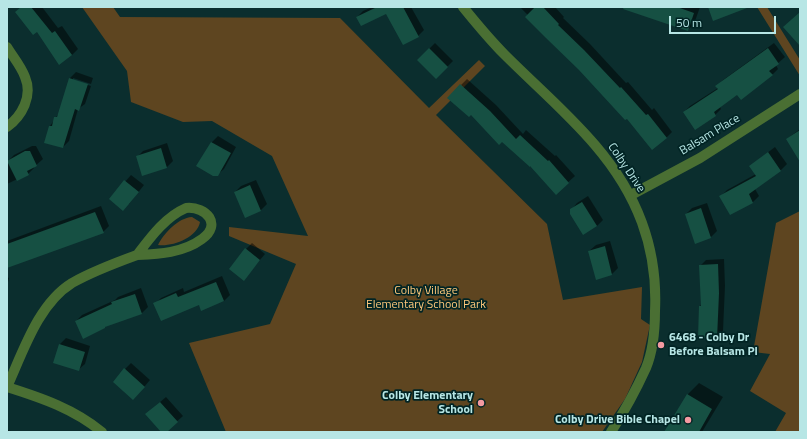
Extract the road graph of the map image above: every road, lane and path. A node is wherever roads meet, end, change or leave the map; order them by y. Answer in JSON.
{"nodes":[{"id":1,"x":463,"y":7,"type":"edge"},
{"id":2,"x":7,"y":47,"type":"edge"},
{"id":3,"x":800,"y":94,"type":"edge"},
{"id":4,"x":7,"y":127,"type":"edge"},
{"id":5,"x":630,"y":195,"type":"junction"},
{"id":6,"x":137,"y":255,"type":"junction"},
{"id":7,"x":7,"y":387,"type":"edge"},
{"id":8,"x":102,"y":432,"type":"edge"},
{"id":9,"x":611,"y":432,"type":"edge"}],
"edges":[{"from":1,"to":5,"type":"street","name":"Colby Drive"},
{"from":2,"to":4,"type":"street"},
{"from":3,"to":5,"type":"street","name":"Balsam Place"},
{"from":5,"to":9,"type":"street","name":"Colby Drive"},
{"from":6,"to":6,"type":"street"},
{"from":6,"to":7,"type":"street"},
{"from":7,"to":8,"type":"street"}]}
